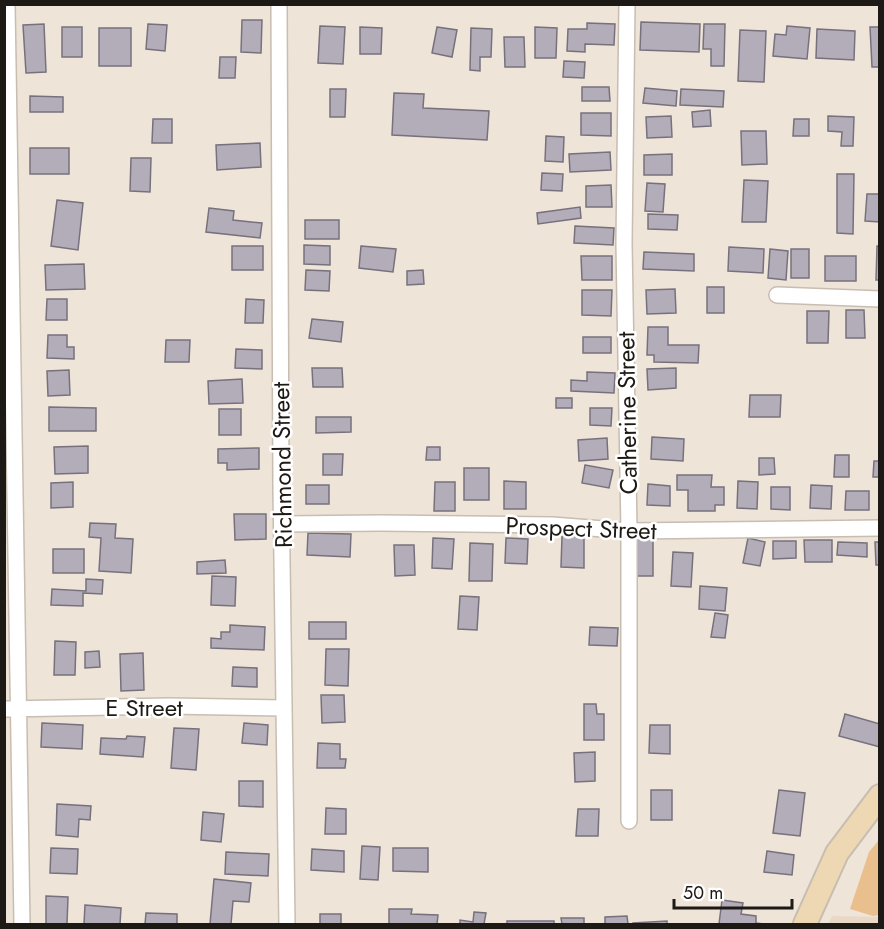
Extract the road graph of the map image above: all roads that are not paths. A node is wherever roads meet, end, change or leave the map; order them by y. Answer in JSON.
{"nodes":[{"id":1,"x":7,"y":4,"type":"edge"},
{"id":2,"x":279,"y":4,"type":"edge"},
{"id":3,"x":627,"y":4,"type":"edge"},
{"id":4,"x":777,"y":295,"type":"dead end"},
{"id":5,"x":879,"y":299,"type":"edge"},
{"id":6,"x":283,"y":524,"type":"junction"},
{"id":7,"x":879,"y":528,"type":"edge"},
{"id":8,"x":629,"y":531,"type":"junction"},
{"id":9,"x":284,"y":708,"type":"junction"},
{"id":10,"x":11,"y":709,"type":"edge"},
{"id":11,"x":879,"y":796,"type":"edge"},
{"id":12,"x":629,"y":821,"type":"dead end"},
{"id":13,"x":22,"y":924,"type":"edge"},
{"id":14,"x":287,"y":924,"type":"edge"},
{"id":15,"x":805,"y":924,"type":"edge"}],
"edges":[{"from":1,"to":10,"type":"street"},
{"from":2,"to":6,"type":"street","name":"Richmond Street"},
{"from":3,"to":8,"type":"street","name":"Catherine Street"},
{"from":4,"to":5,"type":"street"},
{"from":6,"to":8,"type":"street","name":"Prospect Street"},
{"from":6,"to":9,"type":"street","name":"Richmond Street"},
{"from":7,"to":8,"type":"street","name":"Prospect Street"},
{"from":8,"to":12,"type":"street","name":"Catherine Street"},
{"from":9,"to":10,"type":"street","name":"E Street"},
{"from":9,"to":14,"type":"street","name":"Richmond Street"},
{"from":10,"to":13,"type":"street"},
{"from":11,"to":15,"type":"street"}]}
